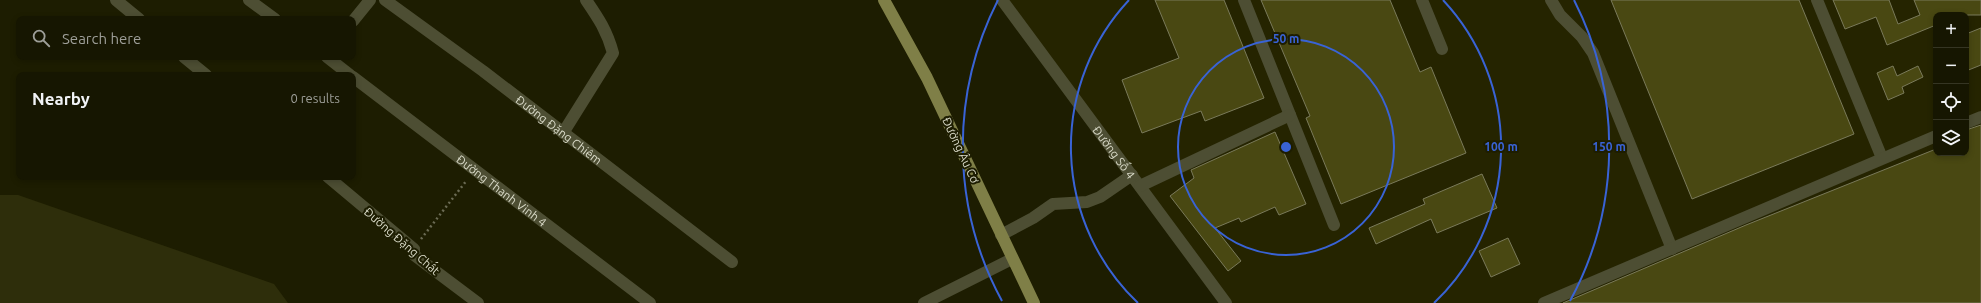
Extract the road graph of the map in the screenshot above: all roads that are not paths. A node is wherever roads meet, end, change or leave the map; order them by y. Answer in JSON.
{"nodes":[{"id":1,"x":116,"y":0,"type":"edge"},
{"id":2,"x":249,"y":0,"type":"edge"},
{"id":3,"x":370,"y":0,"type":"edge"},
{"id":4,"x":385,"y":0,"type":"edge"},
{"id":5,"x":586,"y":0,"type":"edge"},
{"id":6,"x":884,"y":0,"type":"edge"},
{"id":7,"x":1002,"y":0,"type":"edge"},
{"id":8,"x":1244,"y":0,"type":"edge"},
{"id":9,"x":1422,"y":0,"type":"edge"},
{"id":10,"x":1551,"y":0,"type":"edge"},
{"id":11,"x":1817,"y":0,"type":"edge"},
{"id":12,"x":135,"y":16,"type":"edge"},
{"id":13,"x":271,"y":16,"type":"edge"},
{"id":14,"x":356,"y":17,"type":"edge"},
{"id":15,"x":1442,"y":49,"type":"dead end"},
{"id":16,"x":188,"y":60,"type":"edge"},
{"id":17,"x":331,"y":60,"type":"edge"},
{"id":18,"x":202,"y":72,"type":"edge"},
{"id":19,"x":346,"y":72,"type":"edge"},
{"id":20,"x":356,"y":79,"type":"edge"},
{"id":21,"x":1290,"y":115,"type":"junction"},
{"id":22,"x":1981,"y":117,"type":"edge"},
{"id":23,"x":1969,"y":122,"type":"edge"},
{"id":24,"x":563,"y":133,"type":"junction"},
{"id":25,"x":1933,"y":137,"type":"edge"},
{"id":26,"x":1882,"y":158,"type":"junction"},
{"id":27,"x":1132,"y":175,"type":"junction"},
{"id":28,"x":332,"y":180,"type":"edge"},
{"id":29,"x":1140,"y":186,"type":"junction"},
{"id":30,"x":1334,"y":224,"type":"dead end"},
{"id":31,"x":1001,"y":235,"type":"junction"},
{"id":32,"x":1672,"y":250,"type":"junction"},
{"id":33,"x":1012,"y":259,"type":"junction"},
{"id":34,"x":732,"y":262,"type":"dead end"},
{"id":35,"x":478,"y":303,"type":"edge"},
{"id":36,"x":650,"y":303,"type":"edge"},
{"id":37,"x":924,"y":303,"type":"edge"},
{"id":38,"x":1034,"y":303,"type":"edge"},
{"id":39,"x":1226,"y":303,"type":"edge"},
{"id":40,"x":1544,"y":303,"type":"edge"}],
"edges":[{"from":1,"to":12,"type":"street"},
{"from":2,"to":13,"type":"street"},
{"from":3,"to":14,"type":"street"},
{"from":4,"to":24,"type":"street","name":"Đường Đặng Chiêm"},
{"from":5,"to":24,"type":"street"},
{"from":6,"to":31,"type":"main road","name":"Đường Âu Cơ"},
{"from":7,"to":27,"type":"street","name":"Đường Số 4"},
{"from":8,"to":21,"type":"street"},
{"from":9,"to":15,"type":"street"},
{"from":10,"to":32,"type":"street"},
{"from":11,"to":26,"type":"street"},
{"from":16,"to":18,"type":"street"},
{"from":17,"to":19,"type":"street"},
{"from":20,"to":36,"type":"street","name":"Đường Thanh Vinh 4"},
{"from":21,"to":29,"type":"street"},
{"from":21,"to":30,"type":"street"},
{"from":22,"to":23,"type":"street"},
{"from":24,"to":34,"type":"street","name":"Đường Đặng Chiêm"},
{"from":25,"to":26,"type":"street"},
{"from":26,"to":32,"type":"street"},
{"from":27,"to":29,"type":"street","name":"Đường Số 4"},
{"from":27,"to":31,"type":"street"},
{"from":28,"to":35,"type":"street","name":"Đường Đặng Chất"},
{"from":29,"to":39,"type":"street","name":"Đường Số 4"},
{"from":31,"to":33,"type":"main road","name":"Đường Âu Cơ"},
{"from":32,"to":40,"type":"street"},
{"from":33,"to":37,"type":"street"},
{"from":33,"to":38,"type":"main road","name":"Đường Âu Cơ"}]}
